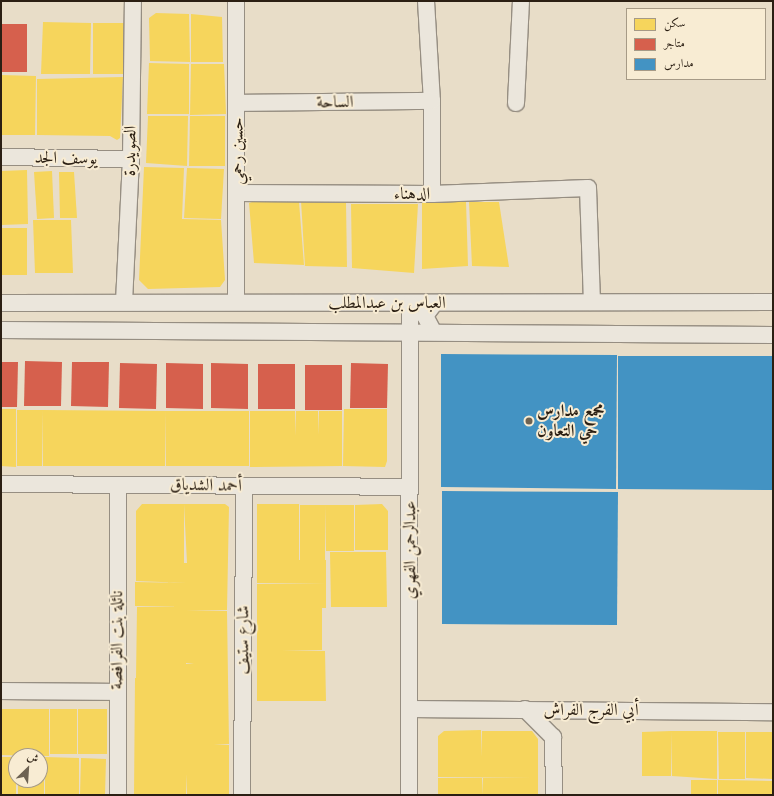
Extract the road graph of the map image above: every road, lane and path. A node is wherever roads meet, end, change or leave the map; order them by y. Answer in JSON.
{"nodes":[{"id":1,"x":133,"y":1,"type":"edge"},
{"id":2,"x":236,"y":1,"type":"edge"},
{"id":3,"x":426,"y":1,"type":"edge"},
{"id":4,"x":521,"y":1,"type":"edge"},
{"id":5,"x":432,"y":101,"type":"junction"},
{"id":6,"x":237,"y":103,"type":"junction"},
{"id":7,"x":516,"y":103,"type":"dead end"},
{"id":8,"x":1,"y":157,"type":"edge"},
{"id":9,"x":131,"y":158,"type":"junction"},
{"id":10,"x":236,"y":193,"type":"junction"},
{"id":11,"x":432,"y":194,"type":"junction"},
{"id":12,"x":124,"y":302,"type":"junction"},
{"id":13,"x":236,"y":302,"type":"junction"},
{"id":14,"x":592,"y":302,"type":"junction"},
{"id":15,"x":773,"y":302,"type":"edge"},
{"id":16,"x":1,"y":303,"type":"edge"},
{"id":17,"x":390,"y":304,"type":"junction"},
{"id":18,"x":410,"y":304,"type":"junction"},
{"id":19,"x":434,"y":304,"type":"junction"},
{"id":20,"x":1,"y":330,"type":"edge"},
{"id":21,"x":392,"y":331,"type":"junction"},
{"id":22,"x":411,"y":331,"type":"junction"},
{"id":23,"x":433,"y":331,"type":"junction"},
{"id":24,"x":773,"y":335,"type":"edge"},
{"id":25,"x":1,"y":484,"type":"edge"},
{"id":26,"x":118,"y":484,"type":"junction"},
{"id":27,"x":244,"y":486,"type":"junction"},
{"id":28,"x":410,"y":487,"type":"junction"},
{"id":29,"x":1,"y":691,"type":"edge"},
{"id":30,"x":117,"y":692,"type":"junction"},
{"id":31,"x":410,"y":708,"type":"junction"},
{"id":32,"x":525,"y":710,"type":"junction"},
{"id":33,"x":773,"y":712,"type":"edge"},
{"id":34,"x":118,"y":795,"type":"edge"},
{"id":35,"x":242,"y":795,"type":"edge"},
{"id":36,"x":409,"y":795,"type":"edge"},
{"id":37,"x":554,"y":795,"type":"edge"}],
"edges":[{"from":1,"to":9,"type":"street","name":"الصويدرة"},
{"from":2,"to":6,"type":"street","name":"حسين رحمي"},
{"from":3,"to":5,"type":"street"},
{"from":4,"to":7,"type":"street"},
{"from":5,"to":6,"type":"street","name":"الساحة"},
{"from":5,"to":11,"type":"street"},
{"from":6,"to":10,"type":"street","name":"حسين رحمي"},
{"from":8,"to":9,"type":"street","name":"يوسف الجد"},
{"from":9,"to":12,"type":"street","name":"الصويدرة"},
{"from":10,"to":11,"type":"street","name":"الدهناء"},
{"from":10,"to":13,"type":"street","name":"حسين رحمي"},
{"from":11,"to":14,"type":"street","name":"الدهناء"},
{"from":12,"to":13,"type":"street","name":"العباس بن عبدالمطلب"},
{"from":12,"to":16,"type":"street","name":"العباس بن عبدالمطلب"},
{"from":13,"to":17,"type":"street","name":"العباس بن عبدالمطلب"},
{"from":14,"to":15,"type":"street","name":"العباس بن عبدالمطلب"},
{"from":14,"to":19,"type":"street","name":"العباس بن عبدالمطلب"},
{"from":17,"to":18,"type":"street","name":"العباس بن عبدالمطلب"},
{"from":17,"to":21,"type":"street"},
{"from":18,"to":19,"type":"street","name":"العباس بن عبدالمطلب"},
{"from":18,"to":22,"type":"street","name":"عبدالرحمن الفهري"},
{"from":19,"to":23,"type":"street"},
{"from":20,"to":21,"type":"street","name":"العباس بن عبدالمطلب"},
{"from":21,"to":22,"type":"street","name":"العباس بن عبدالمطلب"},
{"from":22,"to":23,"type":"street","name":"العباس بن عبدالمطلب"},
{"from":22,"to":28,"type":"street","name":"عبدالرحمن الفهري"},
{"from":23,"to":24,"type":"street","name":"العباس بن عبدالمطلب"},
{"from":25,"to":26,"type":"street","name":"أحمد الشدياق"},
{"from":26,"to":27,"type":"street","name":"أحمد الشدياق"},
{"from":26,"to":30,"type":"street","name":"نائلة بنت الفرافصة"},
{"from":27,"to":28,"type":"street","name":"أحمد الشدياق"},
{"from":27,"to":35,"type":"street","name":"شارع ستيف"},
{"from":28,"to":31,"type":"street","name":"عبدالرحمن الفهري"},
{"from":29,"to":30,"type":"street"},
{"from":30,"to":34,"type":"street","name":"نائلة بنت الفرافصة"},
{"from":31,"to":32,"type":"street","name":"أبي الفرج الفراش"},
{"from":31,"to":36,"type":"street","name":"عبدالرحمن الفهري"},
{"from":32,"to":33,"type":"street","name":"أبي الفرج الفراش"},
{"from":32,"to":37,"type":"street"}]}
